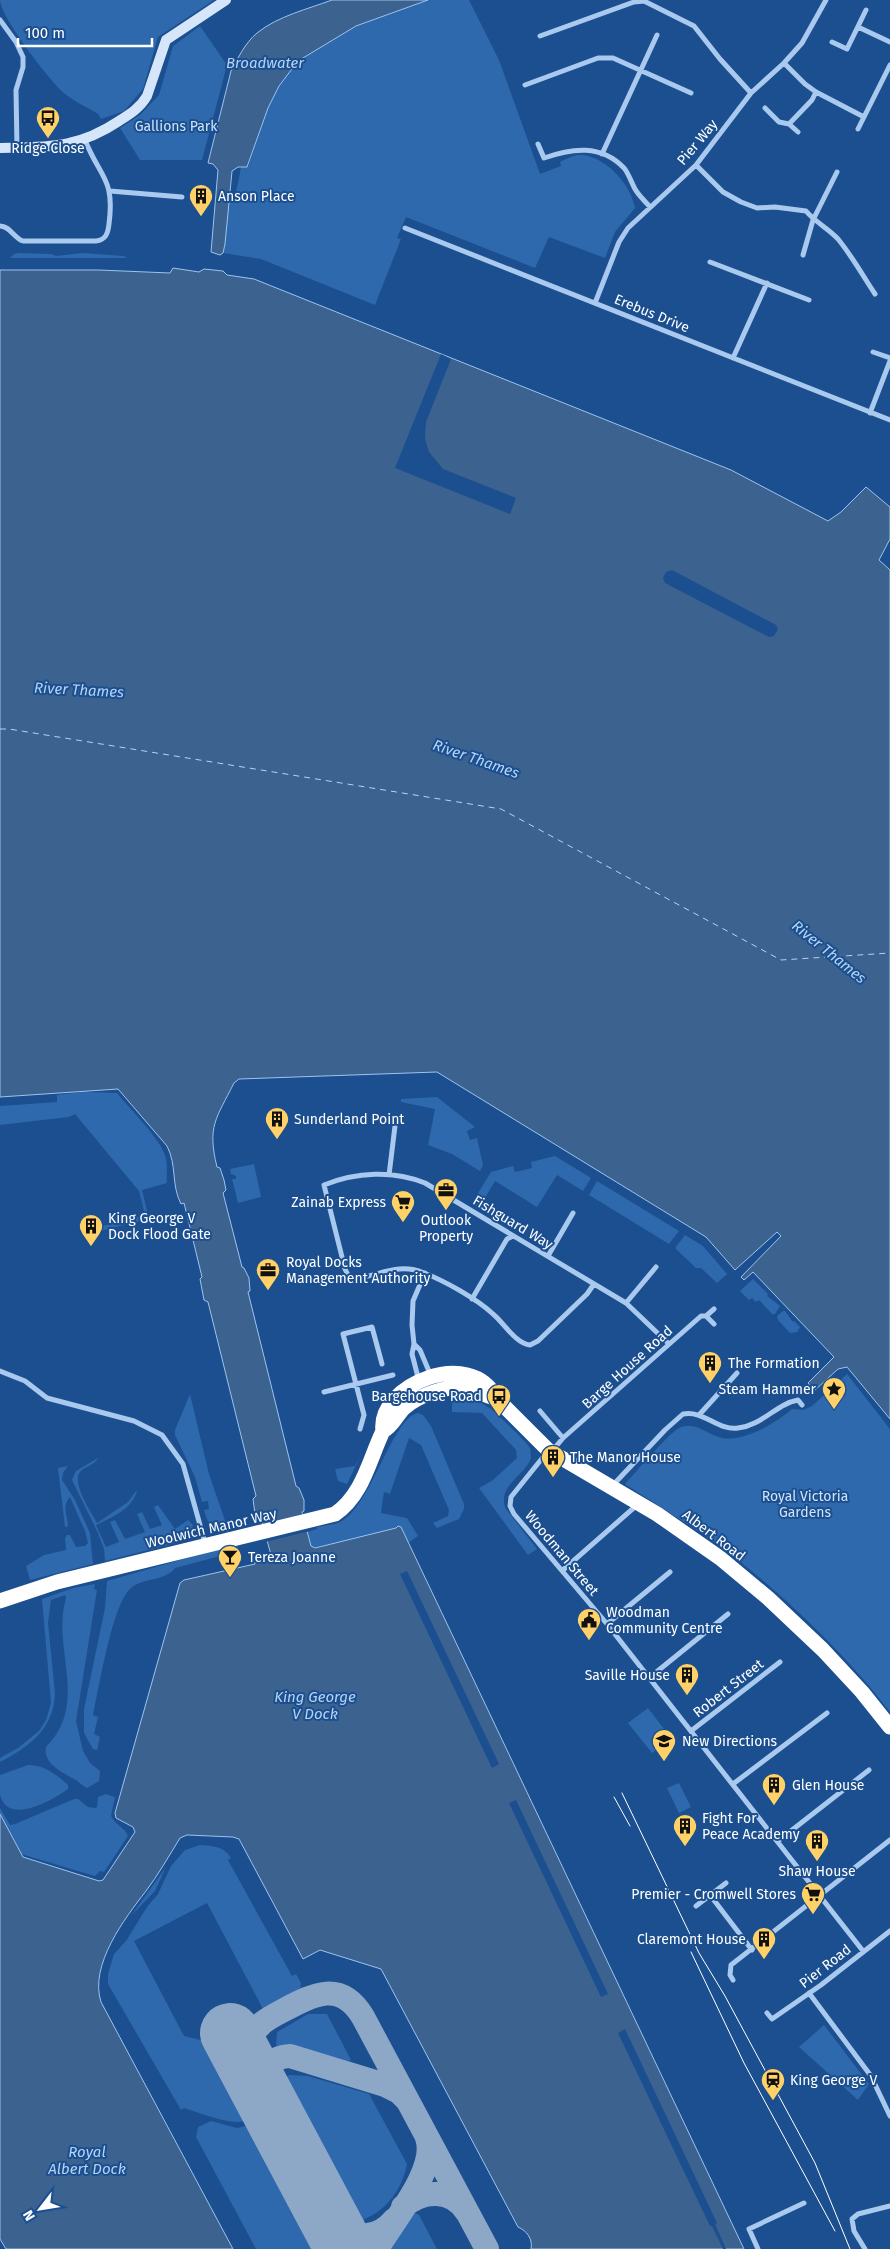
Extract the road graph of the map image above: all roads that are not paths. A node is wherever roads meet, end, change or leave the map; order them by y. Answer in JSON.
{"nodes":[{"id":1,"x":226,"y":0,"type":"edge"},
{"id":2,"x":826,"y":0,"type":"edge"},
{"id":3,"x":866,"y":10,"type":"dead end"},
{"id":4,"x":0,"y":20,"type":"edge"},
{"id":5,"x":858,"y":26,"type":"junction"},
{"id":6,"x":657,"y":35,"type":"dead end"},
{"id":7,"x":540,"y":36,"type":"dead end"},
{"id":8,"x":832,"y":42,"type":"dead end"},
{"id":9,"x":890,"y":42,"type":"edge"},
{"id":10,"x":784,"y":63,"type":"junction"},
{"id":11,"x":890,"y":65,"type":"edge"},
{"id":12,"x":641,"y":70,"type":"junction"},
{"id":13,"x":524,"y":85,"type":"dead end"},
{"id":14,"x":691,"y":92,"type":"dead end"},
{"id":15,"x":816,"y":92,"type":"junction"},
{"id":16,"x":752,"y":93,"type":"junction"},
{"id":17,"x":765,"y":108,"type":"dead end"},
{"id":18,"x":864,"y":117,"type":"junction"},
{"id":19,"x":789,"y":124,"type":"junction"},
{"id":20,"x":858,"y":129,"type":"dead end"},
{"id":21,"x":798,"y":132,"type":"dead end"},
{"id":22,"x":85,"y":140,"type":"junction"},
{"id":23,"x":538,"y":144,"type":"dead end"},
{"id":24,"x":0,"y":148,"type":"edge"},
{"id":25,"x":17,"y":148,"type":"junction"},
{"id":26,"x":602,"y":154,"type":"junction"},
{"id":27,"x":696,"y":165,"type":"junction"},
{"id":28,"x":837,"y":172,"type":"dead end"},
{"id":29,"x":110,"y":192,"type":"junction"},
{"id":30,"x":182,"y":197,"type":"dead end"},
{"id":31,"x":650,"y":206,"type":"junction"},
{"id":32,"x":814,"y":220,"type":"junction"},
{"id":33,"x":0,"y":226,"type":"edge"},
{"id":34,"x":405,"y":228,"type":"dead end"},
{"id":35,"x":803,"y":255,"type":"dead end"},
{"id":36,"x":710,"y":262,"type":"dead end"},
{"id":37,"x":767,"y":283,"type":"junction"},
{"id":38,"x":875,"y":294,"type":"dead end"},
{"id":39,"x":809,"y":300,"type":"dead end"},
{"id":40,"x":595,"y":303,"type":"junction"},
{"id":41,"x":873,"y":352,"type":"dead end"},
{"id":42,"x":733,"y":358,"type":"junction"},
{"id":43,"x":890,"y":360,"type":"edge"},
{"id":44,"x":870,"y":412,"type":"junction"},
{"id":45,"x":890,"y":420,"type":"edge"},
{"id":46,"x":395,"y":1126,"type":"dead end"},
{"id":47,"x":390,"y":1175,"type":"junction"},
{"id":48,"x":573,"y":1213,"type":"dead end"},
{"id":49,"x":513,"y":1236,"type":"junction"},
{"id":50,"x":548,"y":1256,"type":"junction"},
{"id":51,"x":656,"y":1267,"type":"dead end"},
{"id":52,"x":425,"y":1273,"type":"junction"},
{"id":53,"x":594,"y":1284,"type":"junction"},
{"id":54,"x":472,"y":1299,"type":"junction"},
{"id":55,"x":626,"y":1303,"type":"junction"},
{"id":56,"x":714,"y":1309,"type":"dead end"},
{"id":57,"x":706,"y":1316,"type":"junction"},
{"id":58,"x":714,"y":1324,"type":"dead end"},
{"id":59,"x":414,"y":1344,"type":"junction"},
{"id":60,"x":669,"y":1344,"type":"junction"},
{"id":61,"x":382,"y":1364,"type":"dead end"},
{"id":62,"x":0,"y":1372,"type":"edge"},
{"id":63,"x":738,"y":1373,"type":"dead end"},
{"id":64,"x":393,"y":1375,"type":"dead end"},
{"id":65,"x":425,"y":1378,"type":"junction"},
{"id":66,"x":356,"y":1384,"type":"junction"},
{"id":67,"x":324,"y":1392,"type":"dead end"},
{"id":68,"x":431,"y":1394,"type":"junction"},
{"id":69,"x":496,"y":1398,"type":"junction"},
{"id":70,"x":802,"y":1404,"type":"dead end"},
{"id":71,"x":540,"y":1411,"type":"dead end"},
{"id":72,"x":699,"y":1415,"type":"junction"},
{"id":73,"x":360,"y":1429,"type":"dead end"},
{"id":74,"x":383,"y":1431,"type":"junction"},
{"id":75,"x":563,"y":1438,"type":"junction"},
{"id":76,"x":550,"y":1451,"type":"junction"},
{"id":77,"x":611,"y":1487,"type":"junction"},
{"id":78,"x":638,"y":1503,"type":"junction"},
{"id":79,"x":205,"y":1545,"type":"junction"},
{"id":80,"x":563,"y":1570,"type":"junction"},
{"id":81,"x":670,"y":1572,"type":"dead end"},
{"id":82,"x":0,"y":1601,"type":"edge"},
{"id":83,"x":728,"y":1614,"type":"dead end"},
{"id":84,"x":607,"y":1624,"type":"junction"},
{"id":85,"x":780,"y":1662,"type":"dead end"},
{"id":86,"x":649,"y":1678,"type":"junction"},
{"id":87,"x":827,"y":1713,"type":"dead end"},
{"id":88,"x":890,"y":1727,"type":"edge"},
{"id":89,"x":691,"y":1731,"type":"junction"},
{"id":90,"x":869,"y":1770,"type":"dead end"},
{"id":91,"x":733,"y":1784,"type":"junction"},
{"id":92,"x":890,"y":1840,"type":"edge"},
{"id":93,"x":778,"y":1841,"type":"junction"},
{"id":94,"x":726,"y":1883,"type":"dead end"},
{"id":95,"x":710,"y":1896,"type":"junction"},
{"id":96,"x":819,"y":1896,"type":"junction"},
{"id":97,"x":696,"y":1906,"type":"dead end"},
{"id":98,"x":890,"y":1931,"type":"edge"},
{"id":99,"x":752,"y":1950,"type":"junction"},
{"id":100,"x":863,"y":1951,"type":"junction"},
{"id":101,"x":733,"y":1980,"type":"dead end"},
{"id":102,"x":809,"y":1993,"type":"junction"},
{"id":103,"x":767,"y":2013,"type":"dead end"},
{"id":104,"x":890,"y":2116,"type":"edge"},
{"id":105,"x":804,"y":2203,"type":"dead end"},
{"id":106,"x":890,"y":2206,"type":"edge"},
{"id":107,"x":758,"y":2249,"type":"edge"},
{"id":108,"x":865,"y":2249,"type":"edge"}],
"edges":[{"from":1,"to":22,"type":"street"},
{"from":2,"to":10,"type":"street","name":"Pier Way"},
{"from":3,"to":5,"type":"street"},
{"from":4,"to":25,"type":"street"},
{"from":5,"to":8,"type":"street"},
{"from":5,"to":9,"type":"street"},
{"from":6,"to":12,"type":"street"},
{"from":7,"to":16,"type":"street"},
{"from":10,"to":15,"type":"street"},
{"from":10,"to":16,"type":"street","name":"Pier Way"},
{"from":11,"to":18,"type":"street"},
{"from":12,"to":13,"type":"street"},
{"from":12,"to":14,"type":"street"},
{"from":12,"to":26,"type":"street"},
{"from":15,"to":18,"type":"street"},
{"from":15,"to":19,"type":"street"},
{"from":16,"to":27,"type":"street","name":"Pier Way"},
{"from":17,"to":19,"type":"street"},
{"from":18,"to":20,"type":"street"},
{"from":19,"to":21,"type":"street"},
{"from":22,"to":25,"type":"street"},
{"from":22,"to":29,"type":"street"},
{"from":23,"to":26,"type":"street"},
{"from":24,"to":25,"type":"street"},
{"from":26,"to":31,"type":"street"},
{"from":27,"to":31,"type":"street","name":"Pier Way"},
{"from":27,"to":32,"type":"street"},
{"from":28,"to":32,"type":"street"},
{"from":29,"to":30,"type":"street"},
{"from":29,"to":33,"type":"street"},
{"from":31,"to":40,"type":"street","name":"Pier Way"},
{"from":32,"to":35,"type":"street"},
{"from":32,"to":38,"type":"street"},
{"from":34,"to":40,"type":"street","name":"Erebus Drive"},
{"from":36,"to":37,"type":"street"},
{"from":37,"to":39,"type":"street"},
{"from":37,"to":42,"type":"street"},
{"from":40,"to":42,"type":"street","name":"Erebus Drive"},
{"from":41,"to":43,"type":"street"},
{"from":42,"to":44,"type":"street","name":"Erebus Drive"},
{"from":43,"to":44,"type":"street"},
{"from":44,"to":45,"type":"street","name":"Erebus Drive"},
{"from":46,"to":47,"type":"street"},
{"from":47,"to":49,"type":"street","name":"Fishguard Way"},
{"from":47,"to":52,"type":"street","name":"Fishguard Way"},
{"from":48,"to":50,"type":"street"},
{"from":49,"to":50,"type":"street","name":"Fishguard Way"},
{"from":49,"to":54,"type":"street"},
{"from":50,"to":53,"type":"street","name":"Fishguard Way"},
{"from":51,"to":55,"type":"street"},
{"from":52,"to":54,"type":"street","name":"Fishguard Way"},
{"from":52,"to":59,"type":"street"},
{"from":53,"to":54,"type":"street","name":"Fishguard Way"},
{"from":53,"to":55,"type":"street","name":"Fishguard Way"},
{"from":55,"to":60,"type":"street","name":"Fishguard Way"},
{"from":56,"to":57,"type":"street","name":"Barge House Road"},
{"from":57,"to":58,"type":"street"},
{"from":57,"to":60,"type":"street","name":"Barge House Road"},
{"from":59,"to":65,"type":"street"},
{"from":59,"to":65,"type":"street"},
{"from":60,"to":75,"type":"street","name":"Barge House Road"},
{"from":61,"to":66,"type":"street"},
{"from":62,"to":79,"type":"street"},
{"from":63,"to":72,"type":"street"},
{"from":64,"to":66,"type":"street"},
{"from":65,"to":68,"type":"street"},
{"from":65,"to":68,"type":"street"},
{"from":65,"to":69,"type":"highway"},
{"from":65,"to":74,"type":"highway","name":"Woolwich Manor Way"},
{"from":66,"to":67,"type":"street"},
{"from":66,"to":73,"type":"street"},
{"from":68,"to":69,"type":"highway","name":"Woolwich Manor Way"},
{"from":68,"to":74,"type":"highway","name":"Woolwich Manor Way"},
{"from":69,"to":76,"type":"highway","name":"Albert Road"},
{"from":70,"to":72,"type":"street"},
{"from":71,"to":75,"type":"street"},
{"from":72,"to":77,"type":"street"},
{"from":74,"to":79,"type":"highway","name":"Woolwich Manor Way"},
{"from":75,"to":76,"type":"street","name":"Barge House Road"},
{"from":76,"to":77,"type":"highway","name":"Albert Road"},
{"from":76,"to":80,"type":"street","name":"Woodman Street"},
{"from":77,"to":78,"type":"highway","name":"Albert Road"},
{"from":78,"to":80,"type":"street"},
{"from":78,"to":88,"type":"highway","name":"Albert Road"},
{"from":79,"to":82,"type":"highway","name":"Woolwich Manor Way"},
{"from":80,"to":84,"type":"street","name":"Woodman Street"},
{"from":81,"to":84,"type":"street"},
{"from":83,"to":86,"type":"street"},
{"from":84,"to":86,"type":"street","name":"Woodman Street"},
{"from":85,"to":89,"type":"street","name":"Robert Street"},
{"from":86,"to":89,"type":"street","name":"Woodman Street"},
{"from":87,"to":91,"type":"street"},
{"from":89,"to":91,"type":"street","name":"Woodman Street"},
{"from":90,"to":93,"type":"street"},
{"from":91,"to":93,"type":"street","name":"Woodman Street"},
{"from":92,"to":96,"type":"street"},
{"from":93,"to":96,"type":"street","name":"Woodman Street"},
{"from":94,"to":95,"type":"street"},
{"from":95,"to":97,"type":"street"},
{"from":95,"to":99,"type":"street"},
{"from":96,"to":99,"type":"street"},
{"from":96,"to":100,"type":"street","name":"Woodman Street"},
{"from":98,"to":100,"type":"street","name":"Pier Road"},
{"from":99,"to":101,"type":"street"},
{"from":100,"to":102,"type":"street","name":"Pier Road"},
{"from":102,"to":103,"type":"street","name":"Pier Road"},
{"from":102,"to":104,"type":"street"},
{"from":105,"to":107,"type":"street"},
{"from":106,"to":108,"type":"street"}]}
